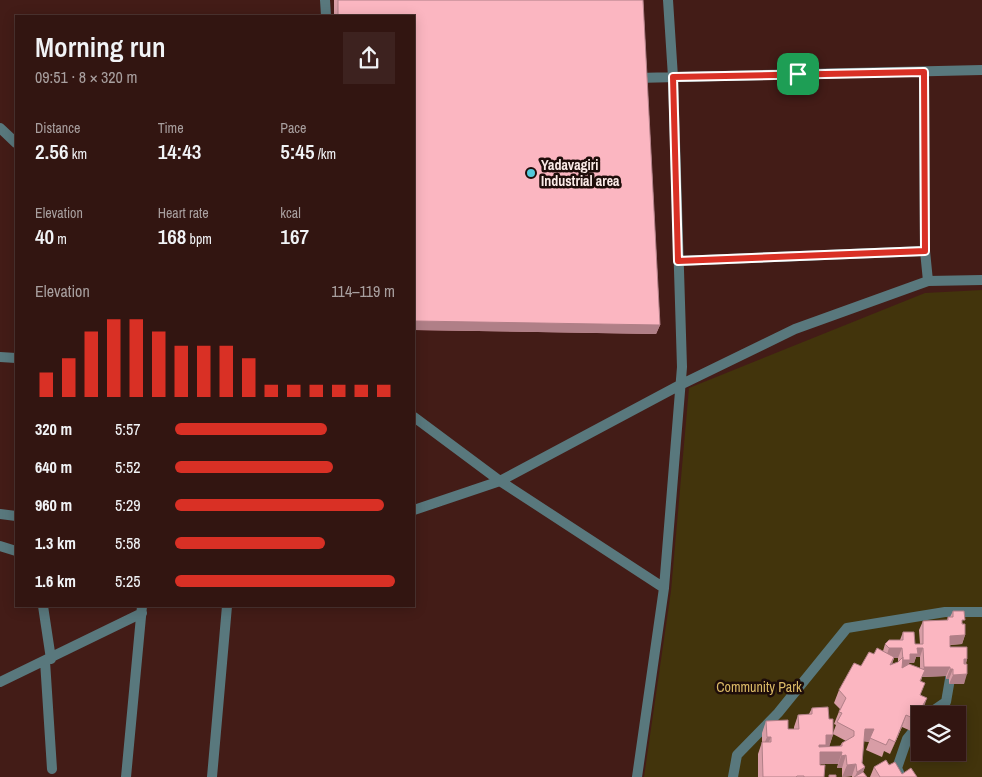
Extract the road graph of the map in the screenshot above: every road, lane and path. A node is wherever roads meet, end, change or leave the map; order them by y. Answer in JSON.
{"nodes":[{"id":1,"x":325,"y":0,"type":"edge"},
{"id":2,"x":668,"y":0,"type":"edge"},
{"id":3,"x":326,"y":15,"type":"edge"},
{"id":4,"x":982,"y":70,"type":"edge"},
{"id":5,"x":924,"y":72,"type":"junction"},
{"id":6,"x":673,"y":77,"type":"junction"},
{"id":7,"x":623,"y":79,"type":"edge"},
{"id":8,"x":0,"y":128,"type":"edge"},
{"id":9,"x":15,"y":142,"type":"edge"},
{"id":10,"x":925,"y":251,"type":"junction"},
{"id":11,"x":678,"y":261,"type":"junction"},
{"id":12,"x":982,"y":280,"type":"edge"},
{"id":13,"x":928,"y":281,"type":"junction"},
{"id":14,"x":0,"y":357,"type":"edge"},
{"id":15,"x":15,"y":358,"type":"edge"},
{"id":16,"x":680,"y":385,"type":"junction"},
{"id":17,"x":415,"y":417,"type":"edge"},
{"id":18,"x":500,"y":482,"type":"junction"},
{"id":19,"x":415,"y":510,"type":"edge"},
{"id":20,"x":0,"y":514,"type":"edge"},
{"id":21,"x":15,"y":516,"type":"edge"},
{"id":22,"x":0,"y":546,"type":"edge"},
{"id":23,"x":15,"y":551,"type":"edge"},
{"id":24,"x":664,"y":588,"type":"junction"},
{"id":25,"x":43,"y":607,"type":"edge"},
{"id":26,"x":227,"y":607,"type":"edge"},
{"id":27,"x":142,"y":610,"type":"edge"},
{"id":28,"x":982,"y":612,"type":"edge"},
{"id":29,"x":950,"y":659,"type":"edge"},
{"id":30,"x":48,"y":660,"type":"junction"},
{"id":31,"x":0,"y":682,"type":"edge"},
{"id":32,"x":940,"y":706,"type":"edge"},
{"id":33,"x":911,"y":734,"type":"edge"},
{"id":34,"x":52,"y":769,"type":"dead end"},
{"id":35,"x":126,"y":777,"type":"edge"},
{"id":36,"x":212,"y":777,"type":"edge"},
{"id":37,"x":637,"y":777,"type":"edge"},
{"id":38,"x":733,"y":777,"type":"edge"},
{"id":39,"x":901,"y":777,"type":"edge"}],
"edges":[{"from":1,"to":3,"type":"street"},
{"from":2,"to":6,"type":"street"},
{"from":4,"to":5,"type":"street"},
{"from":5,"to":6,"type":"street"},
{"from":5,"to":10,"type":"street"},
{"from":6,"to":7,"type":"street"},
{"from":6,"to":11,"type":"street"},
{"from":8,"to":9,"type":"street"},
{"from":10,"to":11,"type":"street"},
{"from":10,"to":13,"type":"street"},
{"from":11,"to":16,"type":"street"},
{"from":12,"to":13,"type":"street"},
{"from":13,"to":16,"type":"street"},
{"from":14,"to":15,"type":"street"},
{"from":16,"to":18,"type":"street"},
{"from":16,"to":24,"type":"street"},
{"from":17,"to":18,"type":"street"},
{"from":18,"to":19,"type":"street"},
{"from":18,"to":24,"type":"street"},
{"from":20,"to":21,"type":"street"},
{"from":22,"to":23,"type":"street"},
{"from":24,"to":37,"type":"street"},
{"from":25,"to":30,"type":"street"},
{"from":26,"to":36,"type":"street"},
{"from":27,"to":30,"type":"street"},
{"from":27,"to":35,"type":"street"},
{"from":28,"to":38,"type":"street"},
{"from":29,"to":32,"type":"street"},
{"from":30,"to":31,"type":"street"},
{"from":30,"to":34,"type":"street"},
{"from":33,"to":39,"type":"street"}]}
